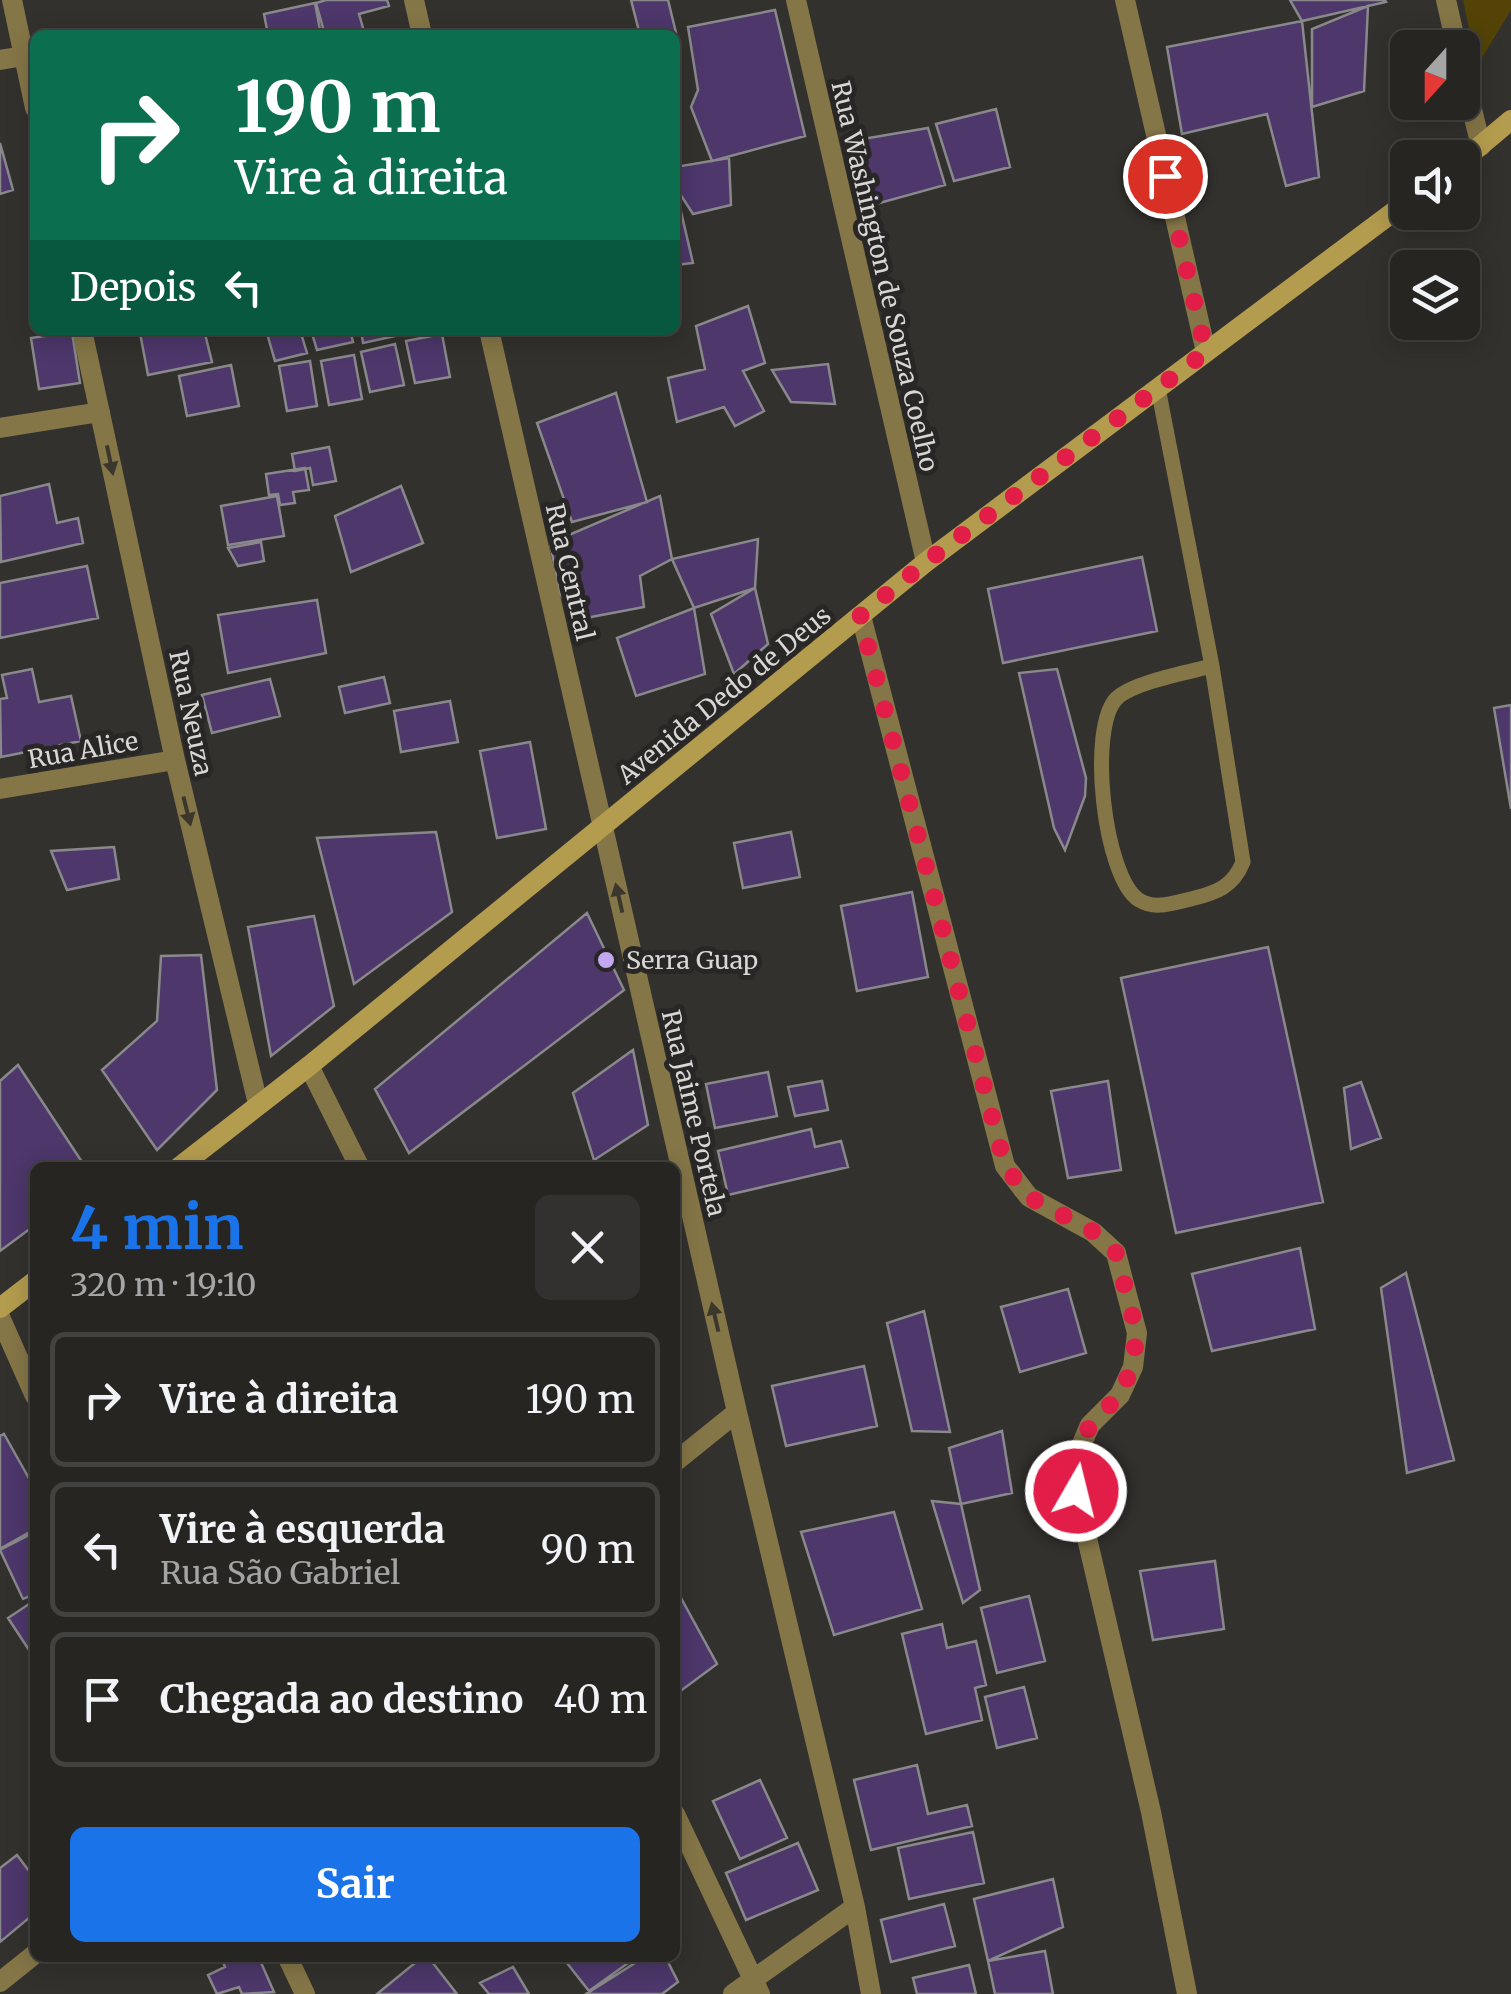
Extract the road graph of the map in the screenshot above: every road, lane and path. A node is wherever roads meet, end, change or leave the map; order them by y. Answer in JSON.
{"nodes":[{"id":1,"x":12,"y":0,"type":"edge"},
{"id":2,"x":414,"y":0,"type":"edge"},
{"id":3,"x":796,"y":0,"type":"edge"},
{"id":4,"x":1125,"y":0,"type":"edge"},
{"id":5,"x":1446,"y":0,"type":"edge"},
{"id":6,"x":421,"y":30,"type":"edge"},
{"id":7,"x":1453,"y":30,"type":"edge"},
{"id":8,"x":24,"y":56,"type":"junction"},
{"id":9,"x":0,"y":60,"type":"edge"},
{"id":10,"x":30,"y":84,"type":"edge"},
{"id":11,"x":1475,"y":120,"type":"edge"},
{"id":12,"x":1511,"y":120,"type":"edge"},
{"id":13,"x":1482,"y":146,"type":"joint"},
{"id":14,"x":1390,"y":215,"type":"edge"},
{"id":15,"x":83,"y":335,"type":"edge"},
{"id":16,"x":490,"y":335,"type":"edge"},
{"id":17,"x":1206,"y":352,"type":"junction"},
{"id":18,"x":1158,"y":388,"type":"junction"},
{"id":19,"x":100,"y":412,"type":"junction"},
{"id":20,"x":0,"y":428,"type":"edge"},
{"id":21,"x":926,"y":562,"type":"junction"},
{"id":22,"x":860,"y":616,"type":"junction"},
{"id":23,"x":1212,"y":666,"type":"junction"},
{"id":24,"x":175,"y":760,"type":"junction"},
{"id":25,"x":0,"y":789,"type":"edge"},
{"id":26,"x":602,"y":826,"type":"junction"},
{"id":27,"x":309,"y":1066,"type":"junction"},
{"id":28,"x":258,"y":1104,"type":"junction"},
{"id":29,"x":186,"y":1162,"type":"edge"},
{"id":30,"x":357,"y":1162,"type":"edge"},
{"id":31,"x":679,"y":1162,"type":"edge"},
{"id":32,"x":680,"y":1165,"type":"edge"},
{"id":33,"x":30,"y":1284,"type":"edge"},
{"id":34,"x":0,"y":1308,"type":"edge"},
{"id":35,"x":0,"y":1317,"type":"edge"},
{"id":36,"x":30,"y":1385,"type":"edge"},
{"id":37,"x":737,"y":1412,"type":"junction"},
{"id":38,"x":680,"y":1458,"type":"edge"},
{"id":39,"x":680,"y":1825,"type":"edge"},
{"id":40,"x":855,"y":1907,"type":"junction"},
{"id":41,"x":30,"y":1958,"type":"edge"},
{"id":42,"x":290,"y":1962,"type":"edge"},
{"id":43,"x":0,"y":1982,"type":"edge"},
{"id":44,"x":756,"y":1986,"type":"edge"},
{"id":45,"x":305,"y":1994,"type":"edge"},
{"id":46,"x":733,"y":1994,"type":"edge"},
{"id":47,"x":871,"y":1994,"type":"edge"},
{"id":48,"x":1187,"y":1994,"type":"edge"}],
"edges":[{"from":1,"to":8,"type":"street"},
{"from":2,"to":6,"type":"street"},
{"from":3,"to":21,"type":"street","name":"Rua Washington de Souza Coelho"},
{"from":4,"to":17,"type":"street"},
{"from":5,"to":7,"type":"street"},
{"from":8,"to":9,"type":"street"},
{"from":8,"to":10,"type":"street"},
{"from":11,"to":13,"type":"street"},
{"from":12,"to":13,"type":"main road"},
{"from":14,"to":17,"type":"main road","name":"Avenida Dedo de Deus"},
{"from":15,"to":19,"type":"street","name":"Rua Neuza"},
{"from":16,"to":26,"type":"street","name":"Rua Central"},
{"from":17,"to":18,"type":"main road","name":"Avenida Dedo de Deus"},
{"from":18,"to":21,"type":"main road","name":"Avenida Dedo de Deus"},
{"from":18,"to":23,"type":"lane"},
{"from":19,"to":20,"type":"street"},
{"from":19,"to":24,"type":"street","name":"Rua Neuza","one_way":true},
{"from":21,"to":22,"type":"main road","name":"Avenida Dedo de Deus"},
{"from":22,"to":26,"type":"main road","name":"Avenida Dedo de Deus"},
{"from":22,"to":48,"type":"street"},
{"from":23,"to":23,"type":"lane"},
{"from":24,"to":25,"type":"street","name":"Rua Alice"},
{"from":24,"to":28,"type":"street","name":"Rua Neuza","one_way":true},
{"from":26,"to":27,"type":"main road","name":"Avenida Dedo de Deus"},
{"from":31,"to":26,"type":"street","name":"Rua Jaime Portela","one_way":true},
{"from":27,"to":28,"type":"main road","name":"Avenida Dedo de Deus"},
{"from":27,"to":30,"type":"street"},
{"from":28,"to":29,"type":"main road","name":"Avenida Dedo de Deus"},
{"from":37,"to":32,"type":"street","name":"Rua Jaime Portela","one_way":true},
{"from":33,"to":34,"type":"main road"},
{"from":35,"to":36,"type":"street"},
{"from":37,"to":38,"type":"street"},
{"from":37,"to":40,"type":"street","name":"Rua Jaime Portela"},
{"from":39,"to":44,"type":"street"},
{"from":40,"to":44,"type":"street"},
{"from":40,"to":47,"type":"street","name":"Rua Jaime Portela"},
{"from":41,"to":43,"type":"street"},
{"from":42,"to":45,"type":"street"},
{"from":44,"to":46,"type":"street"}]}
